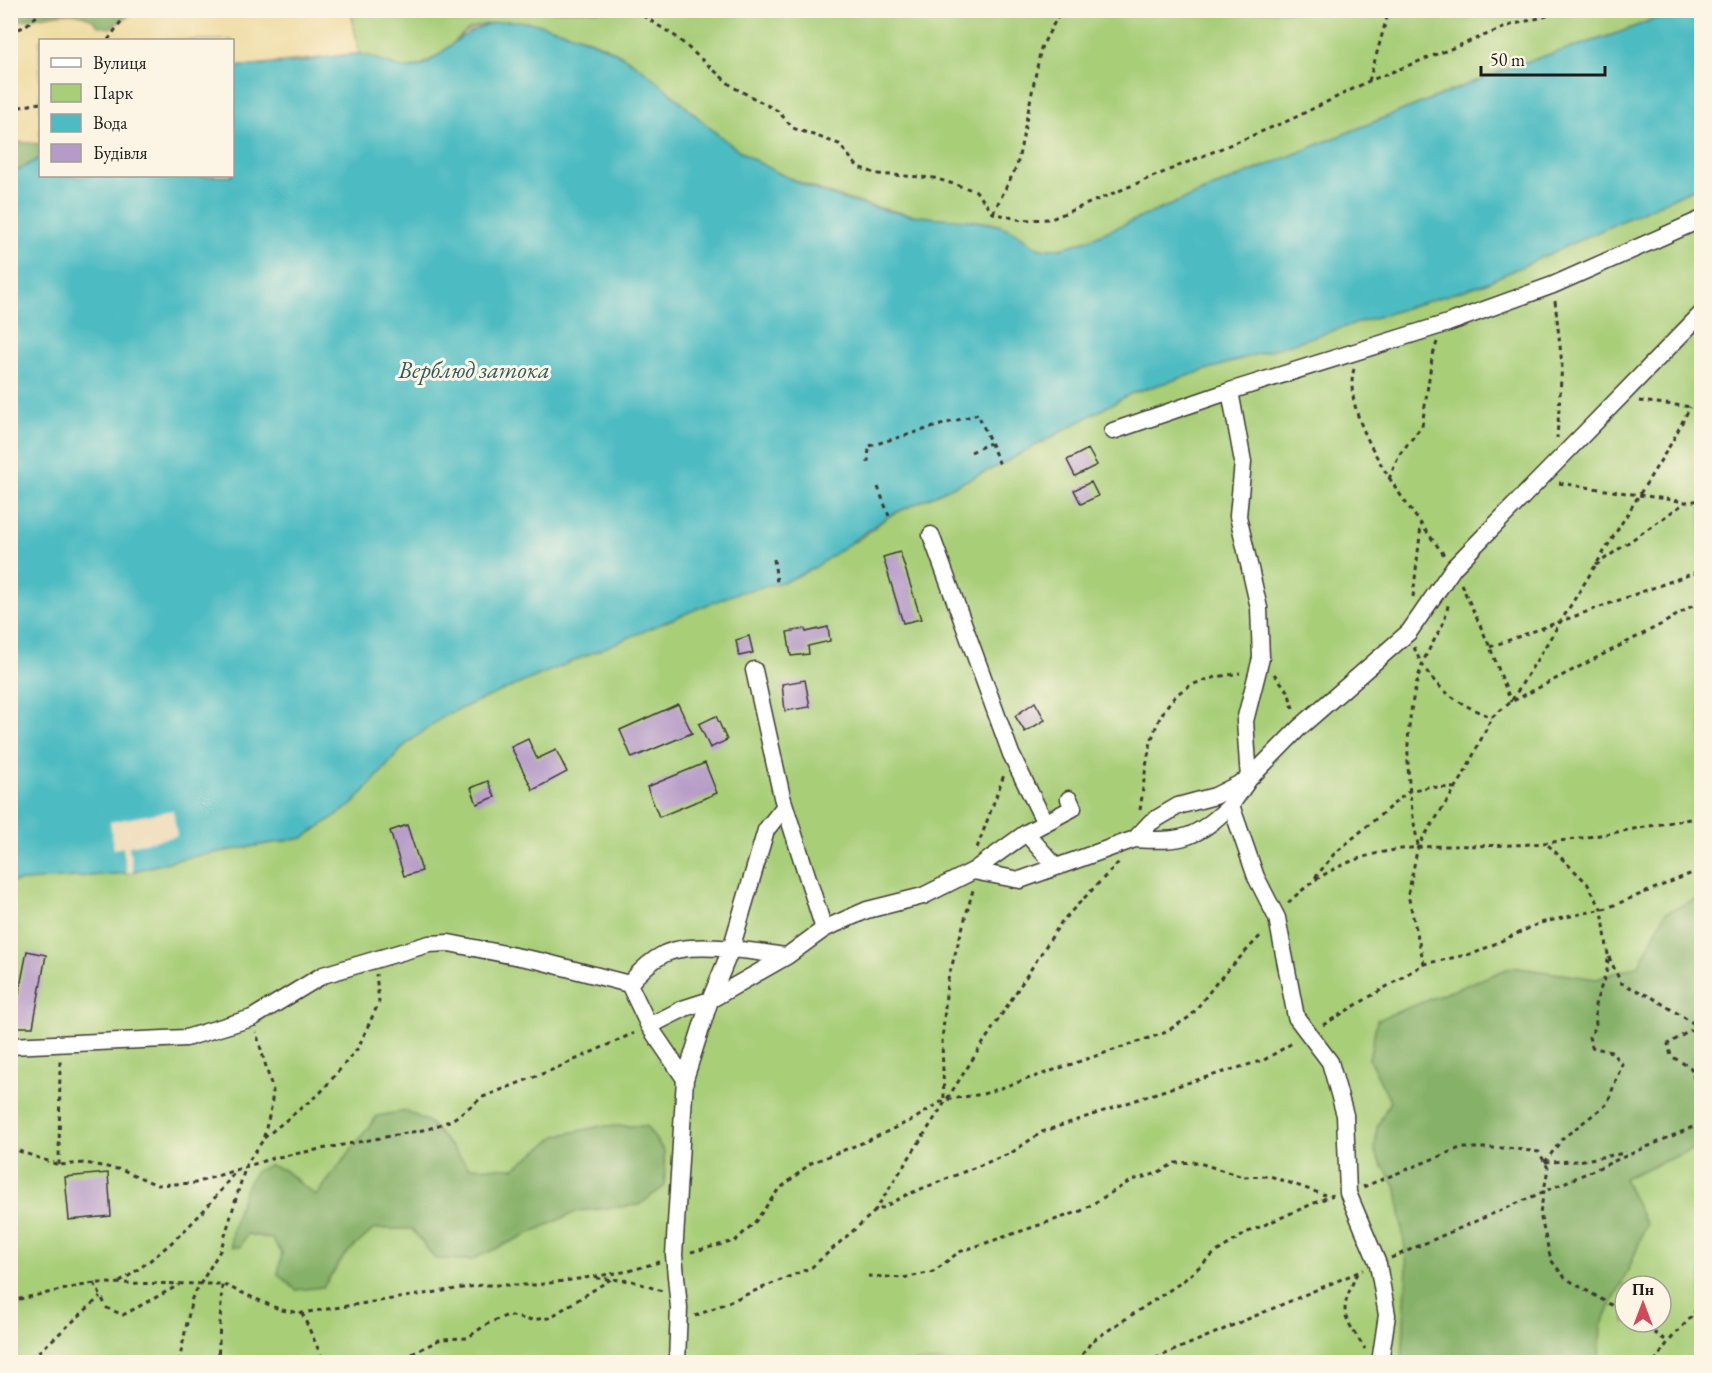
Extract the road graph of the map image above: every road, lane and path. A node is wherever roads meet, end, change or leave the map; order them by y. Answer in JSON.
{"nodes":[{"id":1,"x":44,"y":10,"type":"edge"},
{"id":2,"x":129,"y":10,"type":"edge"},
{"id":3,"x":626,"y":10,"type":"edge"},
{"id":4,"x":1061,"y":10,"type":"edge"},
{"id":5,"x":1389,"y":10,"type":"edge"},
{"id":6,"x":1571,"y":10,"type":"edge"},
{"id":7,"x":10,"y":32,"type":"edge"},
{"id":8,"x":109,"y":39,"type":"edge"},
{"id":9,"x":1369,"y":81,"type":"junction"},
{"id":10,"x":39,"y":103,"type":"edge"},
{"id":11,"x":10,"y":109,"type":"edge"},
{"id":12,"x":993,"y":213,"type":"junction"},
{"id":13,"x":1701,"y":219,"type":"edge"},
{"id":14,"x":1701,"y":257,"type":"edge"},
{"id":15,"x":1553,"y":285,"type":"junction"},
{"id":16,"x":1701,"y":314,"type":"edge"},
{"id":17,"x":1448,"y":323,"type":"junction"},
{"id":18,"x":1360,"y":350,"type":"junction"},
{"id":19,"x":1230,"y":391,"type":"junction"},
{"id":20,"x":1619,"y":399,"type":"junction"},
{"id":21,"x":1690,"y":407,"type":"junction"},
{"id":22,"x":1701,"y":408,"type":"edge"},
{"id":23,"x":1113,"y":432,"type":"dead end"},
{"id":24,"x":990,"y":443,"type":"junction"},
{"id":25,"x":971,"y":452,"type":"dead end"},
{"id":26,"x":1556,"y":462,"type":"junction"},
{"id":27,"x":868,"y":464,"type":"dead end"},
{"id":28,"x":1000,"y":465,"type":"dead end"},
{"id":29,"x":1389,"y":479,"type":"junction"},
{"id":30,"x":1539,"y":479,"type":"junction"},
{"id":31,"x":878,"y":487,"type":"dead end"},
{"id":32,"x":1637,"y":495,"type":"junction"},
{"id":33,"x":1701,"y":500,"type":"edge"},
{"id":34,"x":1686,"y":502,"type":"junction"},
{"id":35,"x":889,"y":516,"type":"dead end"},
{"id":36,"x":1421,"y":524,"type":"junction"},
{"id":37,"x":931,"y":535,"type":"dead end"},
{"id":38,"x":774,"y":559,"type":"dead end"},
{"id":39,"x":1454,"y":567,"type":"junction"},
{"id":40,"x":1595,"y":567,"type":"junction"},
{"id":41,"x":1701,"y":570,"type":"edge"},
{"id":42,"x":777,"y":583,"type":"dead end"},
{"id":43,"x":1449,"y":597,"type":"dead end"},
{"id":44,"x":1413,"y":600,"type":"dead end"},
{"id":45,"x":1701,"y":600,"type":"edge"},
{"id":46,"x":1562,"y":621,"type":"junction"},
{"id":47,"x":1409,"y":632,"type":"junction"},
{"id":48,"x":1490,"y":647,"type":"junction"},
{"id":49,"x":1259,"y":664,"type":"junction"},
{"id":50,"x":1421,"y":667,"type":"junction"},
{"id":51,"x":754,"y":670,"type":"dead end"},
{"id":52,"x":1511,"y":702,"type":"junction"},
{"id":53,"x":1492,"y":717,"type":"junction"},
{"id":54,"x":1299,"y":728,"type":"junction"},
{"id":55,"x":1011,"y":754,"type":"junction"},
{"id":56,"x":1249,"y":779,"type":"junction"},
{"id":57,"x":1455,"y":788,"type":"junction"},
{"id":58,"x":1409,"y":791,"type":"junction"},
{"id":59,"x":1069,"y":800,"type":"dead end"},
{"id":60,"x":1231,"y":805,"type":"junction"},
{"id":61,"x":785,"y":806,"type":"junction"},
{"id":62,"x":1140,"y":812,"type":"dead end"},
{"id":63,"x":1701,"y":817,"type":"edge"},
{"id":64,"x":1045,"y":823,"type":"junction"},
{"id":65,"x":1026,"y":832,"type":"junction"},
{"id":66,"x":1135,"y":839,"type":"junction"},
{"id":67,"x":1546,"y":843,"type":"junction"},
{"id":68,"x":1418,"y":846,"type":"junction"},
{"id":69,"x":1056,"y":867,"type":"junction"},
{"id":70,"x":1701,"y":869,"type":"edge"},
{"id":71,"x":973,"y":871,"type":"junction"},
{"id":72,"x":1314,"y":880,"type":"junction"},
{"id":73,"x":1602,"y":910,"type":"junction"},
{"id":74,"x":1277,"y":918,"type":"junction"},
{"id":75,"x":824,"y":929,"type":"junction"},
{"id":76,"x":730,"y":949,"type":"junction"},
{"id":77,"x":1608,"y":955,"type":"junction"},
{"id":78,"x":787,"y":956,"type":"junction"},
{"id":79,"x":374,"y":960,"type":"junction"},
{"id":80,"x":1424,"y":964,"type":"junction"},
{"id":81,"x":629,"y":984,"type":"junction"},
{"id":82,"x":710,"y":1000,"type":"junction"},
{"id":83,"x":252,"y":1018,"type":"junction"},
{"id":84,"x":649,"y":1026,"type":"junction"},
{"id":85,"x":1308,"y":1034,"type":"junction"},
{"id":86,"x":60,"y":1044,"type":"junction"},
{"id":87,"x":10,"y":1046,"type":"edge"},
{"id":88,"x":685,"y":1079,"type":"junction"},
{"id":89,"x":945,"y":1100,"type":"junction"},
{"id":90,"x":1701,"y":1107,"type":"edge"},
{"id":91,"x":1701,"y":1123,"type":"edge"},
{"id":92,"x":263,"y":1140,"type":"junction"},
{"id":93,"x":10,"y":1148,"type":"edge"},
{"id":94,"x":1638,"y":1150,"type":"junction"},
{"id":95,"x":59,"y":1165,"type":"junction"},
{"id":96,"x":246,"y":1165,"type":"junction"},
{"id":97,"x":238,"y":1168,"type":"junction"},
{"id":98,"x":1326,"y":1196,"type":"dead end"},
{"id":99,"x":873,"y":1214,"type":"junction"},
{"id":100,"x":674,"y":1255,"type":"junction"},
{"id":101,"x":1378,"y":1264,"type":"junction"},
{"id":102,"x":1357,"y":1273,"type":"junction"},
{"id":103,"x":868,"y":1276,"type":"dead end"},
{"id":104,"x":585,"y":1278,"type":"junction"},
{"id":105,"x":611,"y":1278,"type":"junction"},
{"id":106,"x":94,"y":1283,"type":"junction"},
{"id":107,"x":118,"y":1283,"type":"junction"},
{"id":108,"x":200,"y":1284,"type":"junction"},
{"id":109,"x":222,"y":1284,"type":"junction"},
{"id":110,"x":179,"y":1285,"type":"junction"},
{"id":111,"x":1701,"y":1295,"type":"edge"},
{"id":112,"x":100,"y":1297,"type":"junction"},
{"id":113,"x":10,"y":1301,"type":"edge"},
{"id":114,"x":302,"y":1313,"type":"junction"},
{"id":115,"x":679,"y":1315,"type":"junction"},
{"id":116,"x":1656,"y":1334,"type":"edge"},
{"id":117,"x":1668,"y":1342,"type":"junction"},
{"id":118,"x":1378,"y":1359,"type":"edge"},
{"id":119,"x":23,"y":1362,"type":"edge"},
{"id":120,"x":179,"y":1362,"type":"edge"},
{"id":121,"x":218,"y":1362,"type":"edge"},
{"id":122,"x":324,"y":1362,"type":"edge"},
{"id":123,"x":396,"y":1362,"type":"edge"},
{"id":124,"x":677,"y":1362,"type":"edge"},
{"id":125,"x":1147,"y":1362,"type":"edge"},
{"id":126,"x":1655,"y":1362,"type":"edge"}],
"edges":[{"from":1,"to":7,"type":"path"},
{"from":2,"to":8,"type":"path"},
{"from":3,"to":12,"type":"path"},
{"from":4,"to":12,"type":"path"},
{"from":5,"to":9,"type":"path"},
{"from":6,"to":9,"type":"path"},
{"from":9,"to":12,"type":"path"},
{"from":10,"to":11,"type":"path"},
{"from":13,"to":15,"type":"lane"},
{"from":14,"to":16,"type":"path"},
{"from":15,"to":17,"type":"lane"},
{"from":15,"to":26,"type":"path"},
{"from":16,"to":20,"type":"lane"},
{"from":17,"to":18,"type":"lane"},
{"from":17,"to":29,"type":"path"},
{"from":18,"to":19,"type":"lane"},
{"from":18,"to":29,"type":"path"},
{"from":19,"to":23,"type":"lane"},
{"from":19,"to":49,"type":"lane"},
{"from":20,"to":21,"type":"path"},
{"from":20,"to":26,"type":"lane"},
{"from":21,"to":22,"type":"path"},
{"from":21,"to":32,"type":"path"},
{"from":24,"to":25,"type":"path"},
{"from":24,"to":27,"type":"path"},
{"from":24,"to":28,"type":"path"},
{"from":26,"to":30,"type":"lane"},
{"from":29,"to":36,"type":"path"},
{"from":30,"to":32,"type":"path"},
{"from":30,"to":39,"type":"lane"},
{"from":31,"to":35,"type":"path"},
{"from":32,"to":34,"type":"path"},
{"from":32,"to":40,"type":"path"},
{"from":33,"to":34,"type":"path"},
{"from":34,"to":40,"type":"path"},
{"from":36,"to":39,"type":"path"},
{"from":36,"to":44,"type":"path"},
{"from":37,"to":55,"type":"lane"},
{"from":38,"to":42,"type":"path"},
{"from":39,"to":47,"type":"lane"},
{"from":39,"to":48,"type":"path"},
{"from":40,"to":46,"type":"path"},
{"from":41,"to":46,"type":"path"},
{"from":43,"to":50,"type":"path"},
{"from":45,"to":52,"type":"path"},
{"from":46,"to":48,"type":"path"},
{"from":46,"to":52,"type":"path"},
{"from":47,"to":50,"type":"path"},
{"from":47,"to":54,"type":"lane"},
{"from":48,"to":52,"type":"path"},
{"from":49,"to":54,"type":"path"},
{"from":49,"to":56,"type":"lane"},
{"from":49,"to":62,"type":"path"},
{"from":50,"to":53,"type":"path"},
{"from":50,"to":58,"type":"path"},
{"from":51,"to":61,"type":"lane"},
{"from":52,"to":53,"type":"path"},
{"from":53,"to":57,"type":"path"},
{"from":54,"to":56,"type":"lane"},
{"from":55,"to":64,"type":"lane"},
{"from":55,"to":71,"type":"path"},
{"from":56,"to":60,"type":"lane"},
{"from":56,"to":66,"type":"lane"},
{"from":57,"to":58,"type":"path"},
{"from":57,"to":68,"type":"path"},
{"from":58,"to":68,"type":"path"},
{"from":58,"to":72,"type":"path"},
{"from":59,"to":64,"type":"lane"},
{"from":60,"to":66,"type":"lane"},
{"from":60,"to":74,"type":"lane"},
{"from":61,"to":75,"type":"lane"},
{"from":61,"to":76,"type":"lane"},
{"from":63,"to":67,"type":"path"},
{"from":64,"to":65,"type":"lane"},
{"from":65,"to":69,"type":"lane"},
{"from":65,"to":71,"type":"lane"},
{"from":66,"to":69,"type":"lane"},
{"from":66,"to":89,"type":"path"},
{"from":67,"to":68,"type":"path"},
{"from":67,"to":73,"type":"path"},
{"from":68,"to":72,"type":"path"},
{"from":68,"to":80,"type":"path"},
{"from":69,"to":71,"type":"lane"},
{"from":70,"to":73,"type":"path"},
{"from":71,"to":75,"type":"lane"},
{"from":71,"to":89,"type":"path"},
{"from":72,"to":74,"type":"path"},
{"from":73,"to":77,"type":"path"},
{"from":73,"to":80,"type":"path"},
{"from":74,"to":85,"type":"lane"},
{"from":74,"to":89,"type":"path"},
{"from":75,"to":78,"type":"lane"},
{"from":76,"to":78,"type":"lane"},
{"from":76,"to":81,"type":"lane"},
{"from":76,"to":82,"type":"lane"},
{"from":77,"to":90,"type":"path"},
{"from":77,"to":94,"type":"path"},
{"from":78,"to":82,"type":"lane"},
{"from":79,"to":81,"type":"lane"},
{"from":79,"to":83,"type":"lane"},
{"from":79,"to":92,"type":"path"},
{"from":80,"to":85,"type":"path"},
{"from":81,"to":84,"type":"lane"},
{"from":82,"to":84,"type":"lane"},
{"from":82,"to":88,"type":"lane"},
{"from":83,"to":86,"type":"lane"},
{"from":83,"to":92,"type":"path"},
{"from":84,"to":88,"type":"lane"},
{"from":84,"to":96,"type":"path"},
{"from":85,"to":99,"type":"path"},
{"from":85,"to":101,"type":"lane"},
{"from":86,"to":87,"type":"lane"},
{"from":86,"to":95,"type":"path"},
{"from":88,"to":100,"type":"lane"},
{"from":89,"to":99,"type":"path"},
{"from":89,"to":100,"type":"path"},
{"from":91,"to":94,"type":"path"},
{"from":92,"to":96,"type":"path"},
{"from":93,"to":95,"type":"path"},
{"from":94,"to":101,"type":"path"},
{"from":95,"to":97,"type":"path"},
{"from":96,"to":97,"type":"path"},
{"from":96,"to":108,"type":"path"},
{"from":97,"to":107,"type":"path"},
{"from":98,"to":103,"type":"path"},
{"from":99,"to":115,"type":"path"},
{"from":100,"to":104,"type":"path"},
{"from":100,"to":115,"type":"lane"},
{"from":101,"to":102,"type":"path"},
{"from":101,"to":118,"type":"lane"},
{"from":102,"to":118,"type":"path"},
{"from":102,"to":125,"type":"path"},
{"from":104,"to":105,"type":"path"},
{"from":104,"to":114,"type":"path"},
{"from":105,"to":115,"type":"path"},
{"from":105,"to":123,"type":"path"},
{"from":106,"to":107,"type":"path"},
{"from":106,"to":112,"type":"path"},
{"from":106,"to":113,"type":"path"},
{"from":107,"to":110,"type":"path"},
{"from":108,"to":109,"type":"path"},
{"from":108,"to":110,"type":"path"},
{"from":108,"to":120,"type":"path"},
{"from":109,"to":114,"type":"path"},
{"from":109,"to":121,"type":"path"},
{"from":110,"to":112,"type":"path"},
{"from":111,"to":117,"type":"path"},
{"from":112,"to":119,"type":"path"},
{"from":114,"to":122,"type":"path"},
{"from":115,"to":124,"type":"lane"},
{"from":116,"to":117,"type":"path"},
{"from":117,"to":126,"type":"path"}]}
